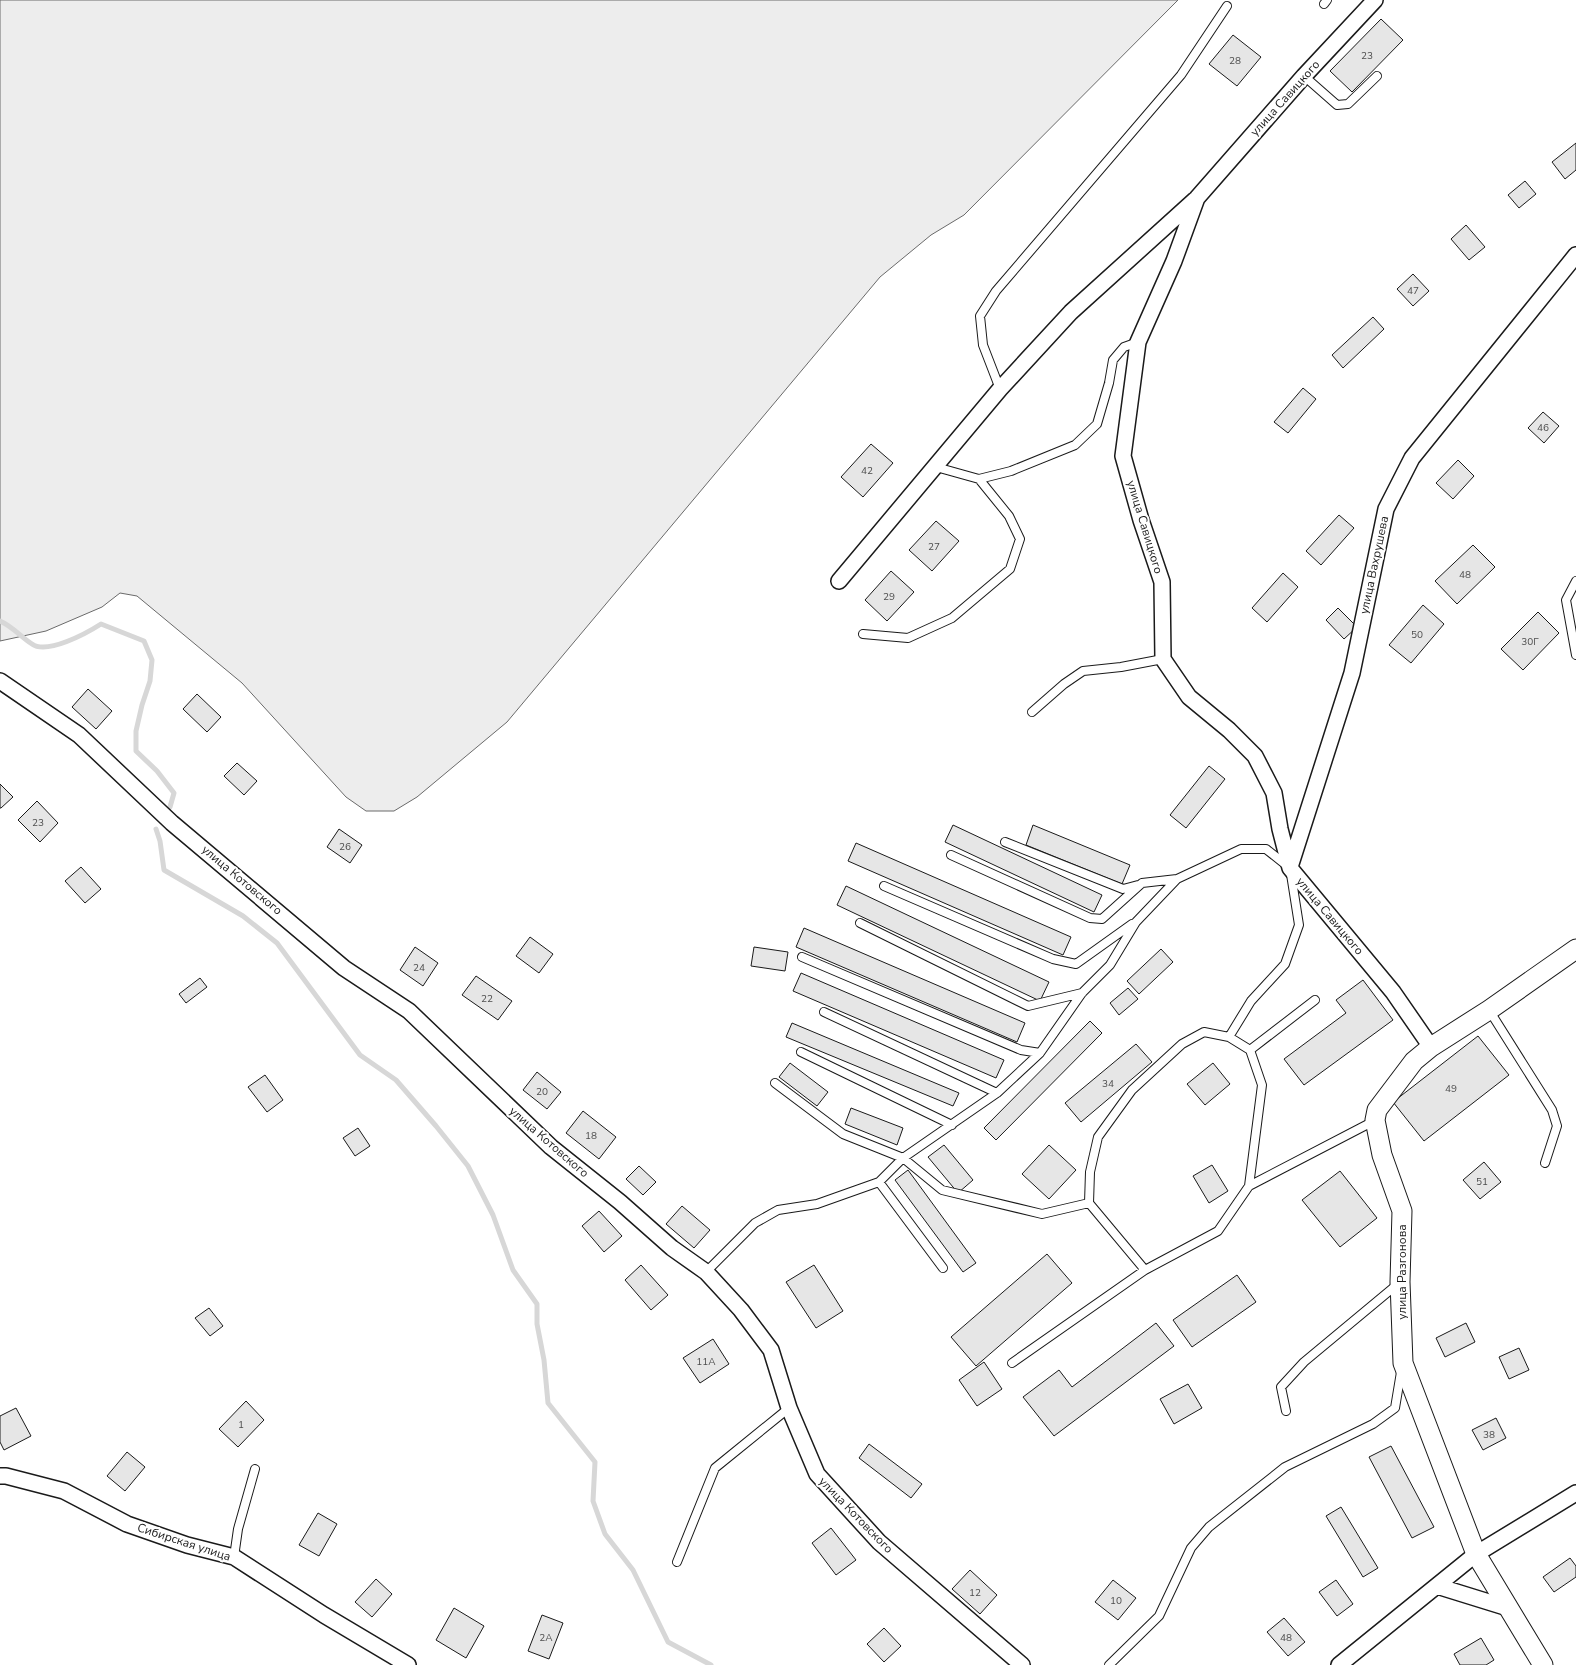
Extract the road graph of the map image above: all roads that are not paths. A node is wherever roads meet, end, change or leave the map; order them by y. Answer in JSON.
{"nodes":[{"id":1,"x":1375,"y":0,"type":"edge"},
{"id":2,"x":1227,"y":6,"type":"dead end"},
{"id":3,"x":1304,"y":76,"type":"junction"},
{"id":4,"x":1377,"y":76,"type":"dead end"},
{"id":5,"x":1197,"y":198,"type":"junction"},
{"id":6,"x":1576,"y":255,"type":"edge"},
{"id":7,"x":1138,"y":342,"type":"junction"},
{"id":8,"x":1000,"y":389,"type":"junction"},
{"id":9,"x":936,"y":467,"type":"junction"},
{"id":10,"x":979,"y":479,"type":"junction"},
{"id":11,"x":839,"y":581,"type":"dead end"},
{"id":12,"x":1576,"y":581,"type":"edge"},
{"id":13,"x":863,"y":634,"type":"dead end"},
{"id":14,"x":1576,"y":655,"type":"edge"},
{"id":15,"x":1164,"y":659,"type":"junction"},
{"id":16,"x":0,"y":681,"type":"edge"},
{"id":17,"x":1032,"y":712,"type":"dead end"},
{"id":18,"x":1005,"y":842,"type":"dead end"},
{"id":19,"x":951,"y":855,"type":"dead end"},
{"id":20,"x":1290,"y":868,"type":"junction"},
{"id":21,"x":1177,"y":879,"type":"junction"},
{"id":22,"x":1142,"y":883,"type":"junction"},
{"id":23,"x":884,"y":886,"type":"dead end"},
{"id":24,"x":1136,"y":922,"type":"junction"},
{"id":25,"x":860,"y":924,"type":"dead end"},
{"id":26,"x":1576,"y":949,"type":"edge"},
{"id":27,"x":802,"y":957,"type":"dead end"},
{"id":28,"x":1082,"y":993,"type":"junction"},
{"id":29,"x":1315,"y":1000,"type":"dead end"},
{"id":30,"x":1489,"y":1010,"type":"junction"},
{"id":31,"x":824,"y":1012,"type":"dead end"},
{"id":32,"x":1229,"y":1037,"type":"junction"},
{"id":33,"x":1431,"y":1047,"type":"junction"},
{"id":34,"x":1250,"y":1050,"type":"junction"},
{"id":35,"x":801,"y":1052,"type":"dead end"},
{"id":36,"x":1040,"y":1053,"type":"junction"},
{"id":37,"x":775,"y":1083,"type":"dead end"},
{"id":38,"x":997,"y":1093,"type":"junction"},
{"id":39,"x":1375,"y":1120,"type":"junction"},
{"id":40,"x":952,"y":1125,"type":"junction"},
{"id":41,"x":903,"y":1158,"type":"junction"},
{"id":42,"x":1545,"y":1163,"type":"dead end"},
{"id":43,"x":879,"y":1182,"type":"junction"},
{"id":44,"x":1249,"y":1186,"type":"junction"},
{"id":45,"x":1088,"y":1203,"type":"junction"},
{"id":46,"x":944,"y":1268,"type":"dead end"},
{"id":47,"x":1145,"y":1270,"type":"junction"},
{"id":48,"x":706,"y":1272,"type":"junction"},
{"id":49,"x":1400,"y":1282,"type":"junction"},
{"id":50,"x":1012,"y":1363,"type":"dead end"},
{"id":51,"x":1402,"y":1363,"type":"junction"},
{"id":52,"x":789,"y":1408,"type":"junction"},
{"id":53,"x":1286,"y":1411,"type":"dead end"},
{"id":54,"x":254,"y":1469,"type":"dead end"},
{"id":55,"x":0,"y":1476,"type":"edge"},
{"id":56,"x":1576,"y":1493,"type":"edge"},
{"id":57,"x":1476,"y":1554,"type":"junction"},
{"id":58,"x":234,"y":1557,"type":"junction"},
{"id":59,"x":677,"y":1562,"type":"dead end"},
{"id":60,"x":1437,"y":1586,"type":"junction"},
{"id":61,"x":1508,"y":1608,"type":"junction"},
{"id":62,"x":408,"y":1665,"type":"edge"},
{"id":63,"x":1022,"y":1665,"type":"edge"},
{"id":64,"x":1109,"y":1665,"type":"edge"},
{"id":65,"x":1339,"y":1665,"type":"edge"},
{"id":66,"x":1543,"y":1665,"type":"edge"}],
"edges":[{"from":1,"to":3,"type":"street","name":"улица Савицкого"},
{"from":2,"to":8,"type":"lane"},
{"from":3,"to":4,"type":"lane"},
{"from":3,"to":5,"type":"street","name":"улица Савицкого"},
{"from":5,"to":7,"type":"street","name":"улица Савицкого"},
{"from":5,"to":8,"type":"street","name":"улица Савицкого"},
{"from":6,"to":20,"type":"street","name":"улица Вахрушева"},
{"from":7,"to":10,"type":"lane"},
{"from":7,"to":15,"type":"street","name":"улица Савицкого"},
{"from":8,"to":9,"type":"street","name":"улица Савицкого"},
{"from":9,"to":10,"type":"lane"},
{"from":9,"to":11,"type":"street","name":"улица Савицкого"},
{"from":10,"to":13,"type":"lane"},
{"from":12,"to":14,"type":"lane"},
{"from":15,"to":17,"type":"lane"},
{"from":15,"to":20,"type":"street","name":"улица Савицкого"},
{"from":16,"to":48,"type":"street","name":"улица Котовского"},
{"from":18,"to":22,"type":"lane"},
{"from":19,"to":22,"type":"lane"},
{"from":20,"to":21,"type":"lane"},
{"from":20,"to":32,"type":"lane"},
{"from":20,"to":33,"type":"street","name":"улица Савицкого"},
{"from":21,"to":22,"type":"lane"},
{"from":21,"to":24,"type":"lane"},
{"from":23,"to":24,"type":"lane"},
{"from":24,"to":28,"type":"lane"},
{"from":25,"to":28,"type":"lane"},
{"from":26,"to":30,"type":"street"},
{"from":27,"to":36,"type":"lane"},
{"from":28,"to":36,"type":"lane"},
{"from":29,"to":34,"type":"lane"},
{"from":30,"to":33,"type":"street"},
{"from":30,"to":42,"type":"lane"},
{"from":31,"to":38,"type":"lane"},
{"from":32,"to":34,"type":"lane"},
{"from":32,"to":45,"type":"lane"},
{"from":33,"to":39,"type":"street"},
{"from":34,"to":44,"type":"lane"},
{"from":35,"to":40,"type":"lane"},
{"from":36,"to":38,"type":"lane"},
{"from":37,"to":41,"type":"lane"},
{"from":38,"to":40,"type":"lane"},
{"from":39,"to":44,"type":"lane"},
{"from":39,"to":49,"type":"street","name":"улица Разгонова"},
{"from":40,"to":41,"type":"lane"},
{"from":41,"to":43,"type":"lane"},
{"from":41,"to":45,"type":"lane"},
{"from":43,"to":46,"type":"lane"},
{"from":43,"to":48,"type":"lane"},
{"from":44,"to":47,"type":"lane"},
{"from":45,"to":47,"type":"lane"},
{"from":47,"to":50,"type":"lane"},
{"from":48,"to":52,"type":"street","name":"улица Котовского"},
{"from":49,"to":51,"type":"street","name":"улица Разгонова"},
{"from":49,"to":53,"type":"lane"},
{"from":51,"to":57,"type":"street","name":"улица Разгонова"},
{"from":51,"to":64,"type":"lane"},
{"from":52,"to":59,"type":"lane"},
{"from":52,"to":63,"type":"street","name":"улица Котовского"},
{"from":54,"to":58,"type":"lane"},
{"from":55,"to":58,"type":"street","name":"Сибирская улица"},
{"from":56,"to":57,"type":"street"},
{"from":57,"to":60,"type":"street"},
{"from":57,"to":61,"type":"street","name":"улица Разгонова"},
{"from":58,"to":62,"type":"street","name":"Сибирская улица"},
{"from":60,"to":61,"type":"street"},
{"from":60,"to":65,"type":"street"},
{"from":61,"to":66,"type":"street","name":"улица Разгонова"}]}
